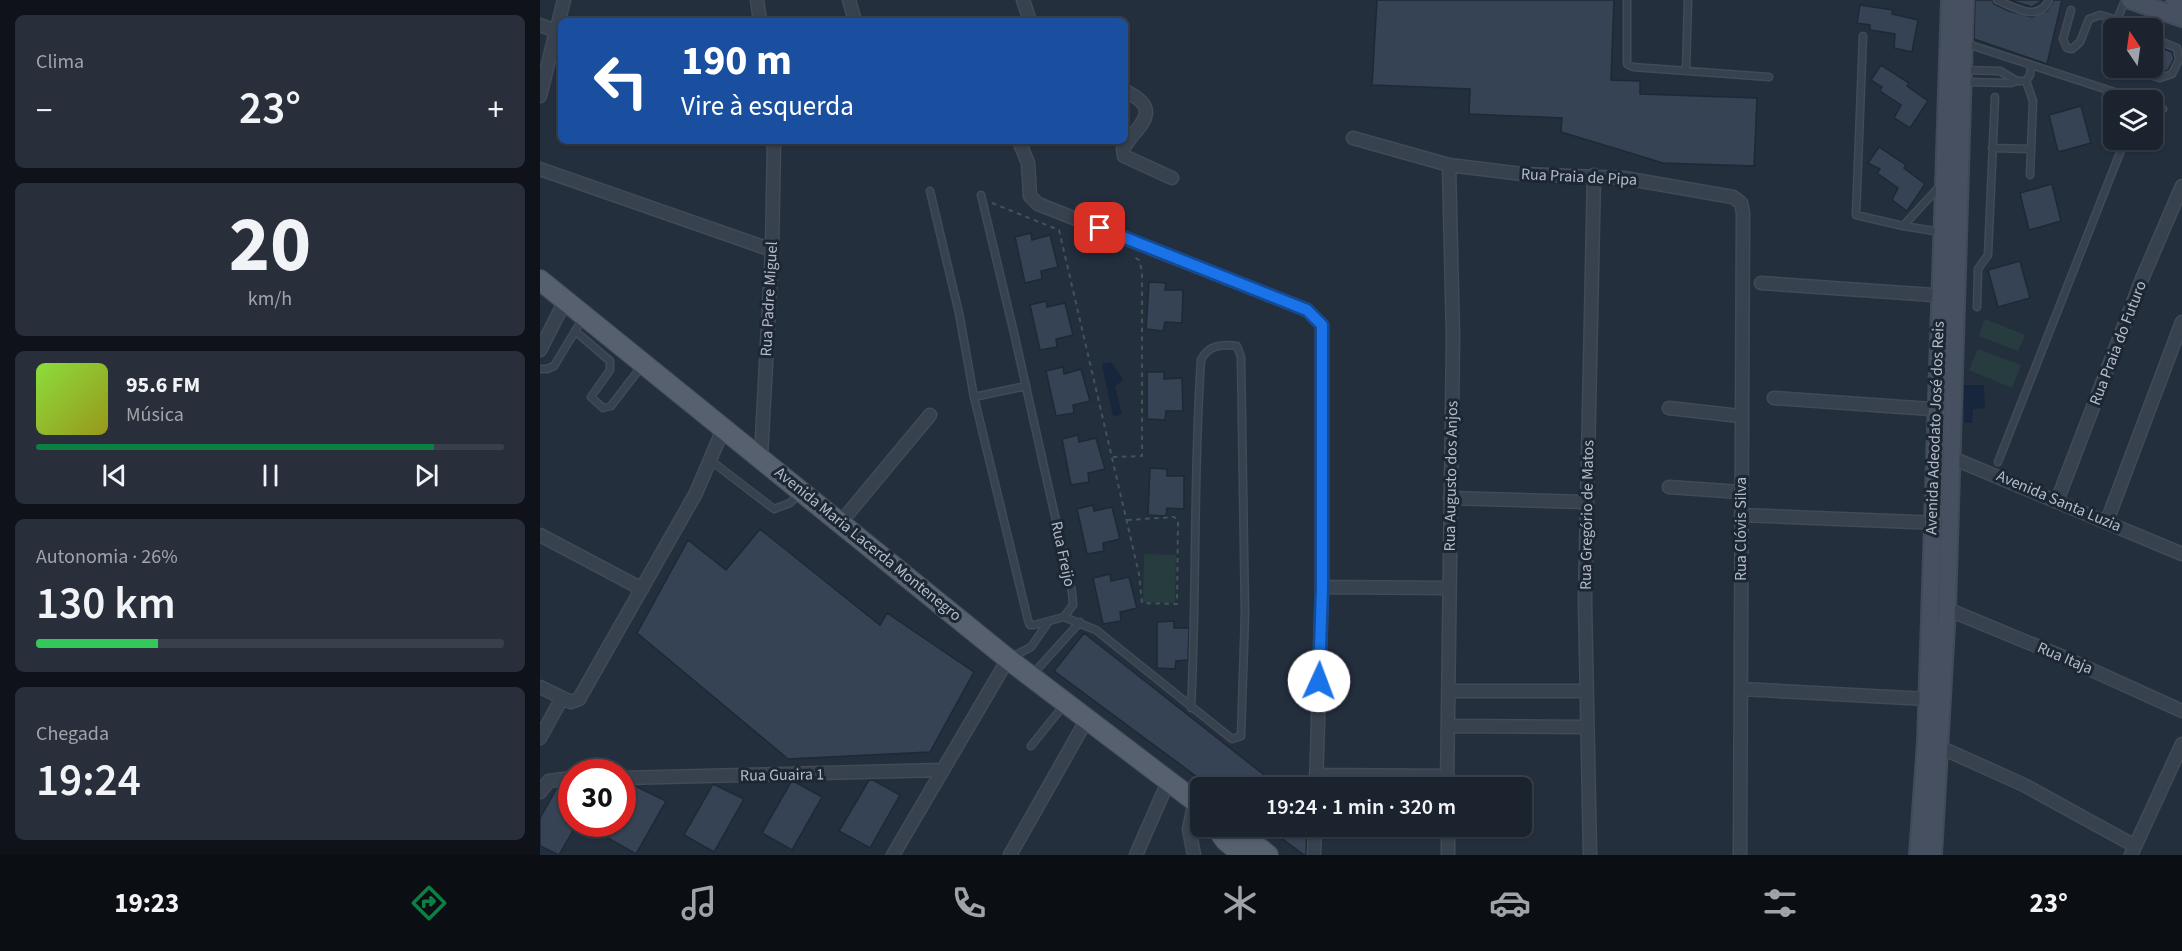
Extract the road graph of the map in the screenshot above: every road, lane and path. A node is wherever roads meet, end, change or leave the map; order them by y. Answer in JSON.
{"nodes":[{"id":1,"x":564,"y":0,"type":"edge"},
{"id":2,"x":757,"y":0,"type":"edge"},
{"id":3,"x":849,"y":0,"type":"edge"},
{"id":4,"x":1023,"y":0,"type":"edge"},
{"id":5,"x":1627,"y":0,"type":"edge"},
{"id":6,"x":1688,"y":0,"type":"edge"},
{"id":7,"x":1950,"y":0,"type":"edge"},
{"id":8,"x":1965,"y":0,"type":"edge"},
{"id":9,"x":1997,"y":0,"type":"edge"},
{"id":10,"x":2049,"y":0,"type":"edge"},
{"id":11,"x":2125,"y":0,"type":"edge"},
{"id":12,"x":2130,"y":0,"type":"edge"},
{"id":13,"x":2175,"y":0,"type":"edge"},
{"id":14,"x":2182,"y":2,"type":"edge"},
{"id":15,"x":2160,"y":5,"type":"edge"},
{"id":16,"x":2071,"y":10,"type":"dead end"},
{"id":17,"x":561,"y":18,"type":"edge"},
{"id":18,"x":760,"y":18,"type":"edge"},
{"id":19,"x":854,"y":18,"type":"edge"},
{"id":20,"x":1029,"y":18,"type":"edge"},
{"id":21,"x":2104,"y":18,"type":"edge"},
{"id":22,"x":2118,"y":18,"type":"edge"},
{"id":23,"x":2182,"y":18,"type":"edge"},
{"id":24,"x":540,"y":26,"type":"edge"},
{"id":25,"x":558,"y":32,"type":"edge"},
{"id":26,"x":558,"y":35,"type":"edge"},
{"id":27,"x":1863,"y":36,"type":"dead end"},
{"id":28,"x":1964,"y":42,"type":"junction"},
{"id":29,"x":2163,"y":42,"type":"edge"},
{"id":30,"x":2031,"y":65,"type":"junction"},
{"id":31,"x":1686,"y":71,"type":"junction"},
{"id":32,"x":1963,"y":76,"type":"junction"},
{"id":33,"x":1769,"y":77,"type":"dead end"},
{"id":34,"x":2163,"y":77,"type":"edge"},
{"id":35,"x":2017,"y":81,"type":"junction"},
{"id":36,"x":2026,"y":81,"type":"junction"},
{"id":37,"x":2108,"y":90,"type":"edge"},
{"id":38,"x":1128,"y":93,"type":"edge"},
{"id":39,"x":540,"y":96,"type":"edge"},
{"id":40,"x":1995,"y":97,"type":"dead end"},
{"id":41,"x":1353,"y":138,"type":"dead end"},
{"id":42,"x":1128,"y":143,"type":"edge"},
{"id":43,"x":774,"y":144,"type":"edge"},
{"id":44,"x":1020,"y":144,"type":"edge"},
{"id":45,"x":1127,"y":144,"type":"edge"},
{"id":46,"x":1992,"y":148,"type":"junction"},
{"id":47,"x":2031,"y":149,"type":"junction"},
{"id":48,"x":2121,"y":150,"type":"edge"},
{"id":49,"x":1953,"y":154,"type":"junction"},
{"id":50,"x":1449,"y":165,"type":"junction"},
{"id":51,"x":540,"y":169,"type":"edge"},
{"id":52,"x":1594,"y":175,"type":"junction"},
{"id":53,"x":2030,"y":175,"type":"dead end"},
{"id":54,"x":1172,"y":177,"type":"dead end"},
{"id":55,"x":1944,"y":182,"type":"junction"},
{"id":56,"x":2182,"y":186,"type":"edge"},
{"id":57,"x":930,"y":191,"type":"dead end"},
{"id":58,"x":981,"y":197,"type":"joint"},
{"id":59,"x":1741,"y":203,"type":"joint"},
{"id":60,"x":1903,"y":226,"type":"junction"},
{"id":61,"x":1065,"y":228,"type":"dead end"},
{"id":62,"x":1059,"y":230,"type":"junction"},
{"id":63,"x":1942,"y":232,"type":"junction"},
{"id":64,"x":772,"y":250,"type":"junction"},
{"id":65,"x":1133,"y":256,"type":"dead end"},
{"id":66,"x":540,"y":280,"type":"edge"},
{"id":67,"x":1761,"y":284,"type":"dead end"},
{"id":68,"x":1947,"y":296,"type":"junction"},
{"id":69,"x":566,"y":299,"type":"junction"},
{"id":70,"x":1977,"y":307,"type":"dead end"},
{"id":71,"x":2182,"y":322,"type":"edge"},
{"id":72,"x":580,"y":323,"type":"junction"},
{"id":73,"x":540,"y":350,"type":"edge"},
{"id":74,"x":644,"y":362,"type":"junction"},
{"id":75,"x":540,"y":369,"type":"edge"},
{"id":76,"x":1026,"y":386,"type":"junction"},
{"id":77,"x":974,"y":397,"type":"junction"},
{"id":78,"x":1774,"y":398,"type":"dead end"},
{"id":79,"x":1669,"y":408,"type":"dead end"},
{"id":80,"x":1935,"y":410,"type":"junction"},
{"id":81,"x":1952,"y":411,"type":"junction"},
{"id":82,"x":930,"y":415,"type":"dead end"},
{"id":83,"x":1740,"y":416,"type":"junction"},
{"id":84,"x":724,"y":427,"type":"junction"},
{"id":85,"x":1934,"y":453,"type":"junction"},
{"id":86,"x":1951,"y":456,"type":"junction"},
{"id":87,"x":761,"y":457,"type":"junction"},
{"id":88,"x":1112,"y":457,"type":"junction"},
{"id":89,"x":710,"y":460,"type":"junction"},
{"id":90,"x":1998,"y":462,"type":"dead end"},
{"id":91,"x":1669,"y":488,"type":"dead end"},
{"id":92,"x":802,"y":490,"type":"junction"},
{"id":93,"x":1740,"y":492,"type":"junction"},
{"id":94,"x":1450,"y":498,"type":"junction"},
{"id":95,"x":2057,"y":501,"type":"junction"},
{"id":96,"x":1586,"y":502,"type":"junction"},
{"id":97,"x":1741,"y":514,"type":"junction"},
{"id":98,"x":1127,"y":520,"type":"junction"},
{"id":99,"x":2108,"y":521,"type":"junction"},
{"id":100,"x":841,"y":522,"type":"junction"},
{"id":101,"x":1931,"y":523,"type":"junction"},
{"id":102,"x":1949,"y":524,"type":"junction"},
{"id":103,"x":540,"y":535,"type":"edge"},
{"id":104,"x":2182,"y":554,"type":"edge"},
{"id":105,"x":1322,"y":587,"type":"junction"},
{"id":106,"x":1449,"y":588,"type":"junction"},
{"id":107,"x":642,"y":589,"type":"junction"},
{"id":108,"x":1947,"y":609,"type":"junction"},
{"id":109,"x":1064,"y":617,"type":"junction"},
{"id":110,"x":1049,"y":621,"type":"junction"},
{"id":111,"x":1080,"y":622,"type":"junction"},
{"id":112,"x":1008,"y":658,"type":"junction"},
{"id":113,"x":1032,"y":676,"type":"junction"},
{"id":114,"x":540,"y":687,"type":"edge"},
{"id":115,"x":1742,"y":689,"type":"junction"},
{"id":116,"x":1449,"y":691,"type":"junction"},
{"id":117,"x":1587,"y":691,"type":"junction"},
{"id":118,"x":562,"y":698,"type":"junction"},
{"id":119,"x":1928,"y":699,"type":"junction"},
{"id":120,"x":1066,"y":703,"type":"junction"},
{"id":121,"x":1191,"y":708,"type":"junction"},
{"id":122,"x":2182,"y":711,"type":"edge"},
{"id":123,"x":1087,"y":719,"type":"junction"},
{"id":124,"x":1448,"y":726,"type":"junction"},
{"id":125,"x":1586,"y":727,"type":"junction"},
{"id":126,"x":540,"y":738,"type":"edge"},
{"id":127,"x":1933,"y":743,"type":"junction"},
{"id":128,"x":2182,"y":744,"type":"edge"},
{"id":129,"x":1031,"y":746,"type":"dead end"},
{"id":130,"x":941,"y":770,"type":"junction"},
{"id":131,"x":1316,"y":777,"type":"edge"},
{"id":132,"x":1447,"y":777,"type":"edge"},
{"id":133,"x":636,"y":778,"type":"edge"},
{"id":134,"x":558,"y":779,"type":"edge"},
{"id":135,"x":1168,"y":782,"type":"junction"},
{"id":136,"x":540,"y":792,"type":"edge"},
{"id":137,"x":1190,"y":798,"type":"edge"},
{"id":138,"x":1191,"y":837,"type":"edge"},
{"id":139,"x":1223,"y":837,"type":"edge"},
{"id":140,"x":1246,"y":837,"type":"edge"},
{"id":141,"x":1315,"y":837,"type":"edge"},
{"id":142,"x":1448,"y":837,"type":"edge"},
{"id":143,"x":2133,"y":851,"type":"edge"},
{"id":144,"x":893,"y":855,"type":"edge"},
{"id":145,"x":1010,"y":855,"type":"edge"},
{"id":146,"x":1136,"y":855,"type":"edge"},
{"id":147,"x":1194,"y":855,"type":"edge"},
{"id":148,"x":1243,"y":855,"type":"edge"},
{"id":149,"x":1268,"y":855,"type":"edge"},
{"id":150,"x":1314,"y":855,"type":"edge"},
{"id":151,"x":1448,"y":855,"type":"edge"},
{"id":152,"x":1590,"y":855,"type":"edge"},
{"id":153,"x":1740,"y":855,"type":"edge"},
{"id":154,"x":1918,"y":855,"type":"edge"},
{"id":155,"x":1934,"y":855,"type":"edge"}],
"edges":[{"from":1,"to":17,"type":"street"},
{"from":2,"to":18,"type":"street"},
{"from":3,"to":19,"type":"street"},
{"from":4,"to":20,"type":"street"},
{"from":5,"to":31,"type":"lane"},
{"from":6,"to":31,"type":"lane"},
{"from":7,"to":49,"type":"main road","name":"Avenida Adeodato José dos Reis"},
{"from":8,"to":28,"type":"main road","name":"Avenida Adeodato José dos Reis"},
{"from":9,"to":10,"type":"lane"},
{"from":11,"to":22,"type":"lane"},
{"from":12,"to":15,"type":"main road"},
{"from":13,"to":14,"type":"main road"},
{"from":15,"to":23,"type":"main road"},
{"from":16,"to":21,"type":"lane"},
{"from":24,"to":25,"type":"street"},
{"from":26,"to":39,"type":"street"},
{"from":27,"to":60,"type":"lane"},
{"from":28,"to":30,"type":"lane"},
{"from":28,"to":32,"type":"main road","name":"Avenida Adeodato José dos Reis"},
{"from":29,"to":34,"type":"lane"},
{"from":30,"to":36,"type":"lane"},
{"from":30,"to":37,"type":"lane"},
{"from":31,"to":33,"type":"lane"},
{"from":32,"to":35,"type":"lane"},
{"from":32,"to":35,"type":"lane"},
{"from":32,"to":49,"type":"main road","name":"Avenida Adeodato José dos Reis"},
{"from":35,"to":36,"type":"lane"},
{"from":36,"to":47,"type":"lane"},
{"from":38,"to":42,"type":"street"},
{"from":40,"to":46,"type":"lane"},
{"from":41,"to":50,"type":"street","name":"Rua Praia de Pipa"},
{"from":43,"to":64,"type":"street","name":"Rua Padre Miguel"},
{"from":44,"to":105,"type":"street"},
{"from":45,"to":54,"type":"street"},
{"from":46,"to":47,"type":"lane"},
{"from":46,"to":70,"type":"lane"},
{"from":47,"to":53,"type":"lane"},
{"from":48,"to":90,"type":"lane"},
{"from":49,"to":55,"type":"main road","name":"Avenida Adeodato José dos Reis"},
{"from":49,"to":68,"type":"main road","name":"Avenida Adeodato José dos Reis"},
{"from":50,"to":52,"type":"street","name":"Rua Praia de Pipa"},
{"from":50,"to":94,"type":"street","name":"Rua Augusto dos Anjos"},
{"from":51,"to":64,"type":"street"},
{"from":52,"to":59,"type":"street","name":"Rua Praia de Pipa"},
{"from":52,"to":96,"type":"street","name":"Rua Gregório de Matos"},
{"from":55,"to":60,"type":"lane"},
{"from":55,"to":63,"type":"main road","name":"Avenida Adeodato José dos Reis"},
{"from":56,"to":95,"type":"street","name":"Rua Praia do Futuro"},
{"from":57,"to":77,"type":"lane"},
{"from":58,"to":62,"type":"path"},
{"from":58,"to":76,"type":"lane","name":"Rua Freijo"},
{"from":59,"to":83,"type":"street","name":"Rua Clóvis Silva"},
{"from":60,"to":63,"type":"lane"},
{"from":61,"to":62,"type":"path"},
{"from":62,"to":88,"type":"path"},
{"from":63,"to":68,"type":"main road","name":"Avenida Adeodato José dos Reis"},
{"from":64,"to":87,"type":"street","name":"Rua Padre Miguel"},
{"from":65,"to":88,"type":"path"},
{"from":66,"to":69,"type":"main road","name":"Avenida Maria Lacerda Montenegro"},
{"from":67,"to":68,"type":"street"},
{"from":68,"to":80,"type":"main road","name":"Avenida Adeodato José dos Reis"},
{"from":68,"to":81,"type":"main road","name":"Avenida Adeodato José dos Reis"},
{"from":69,"to":72,"type":"main road","name":"Avenida Maria Lacerda Montenegro"},
{"from":69,"to":73,"type":"street"},
{"from":71,"to":99,"type":"street"},
{"from":72,"to":74,"type":"main road","name":"Avenida Maria Lacerda Montenegro"},
{"from":72,"to":74,"type":"lane"},
{"from":72,"to":75,"type":"lane"},
{"from":74,"to":84,"type":"main road","name":"Avenida Maria Lacerda Montenegro"},
{"from":76,"to":77,"type":"lane"},
{"from":76,"to":109,"type":"lane","name":"Rua Freijo"},
{"from":77,"to":110,"type":"lane"},
{"from":78,"to":80,"type":"street"},
{"from":79,"to":83,"type":"street"},
{"from":80,"to":81,"type":"street"},
{"from":80,"to":85,"type":"main road","name":"Avenida Adeodato José dos Reis"},
{"from":81,"to":86,"type":"main road","name":"Avenida Adeodato José dos Reis"},
{"from":82,"to":100,"type":"street"},
{"from":83,"to":93,"type":"street","name":"Rua Clóvis Silva"},
{"from":84,"to":87,"type":"main road","name":"Avenida Maria Lacerda Montenegro"},
{"from":84,"to":89,"type":"street"},
{"from":85,"to":86,"type":"street","name":"Avenida Santa Luzia"},
{"from":85,"to":101,"type":"main road","name":"Avenida Adeodato José dos Reis"},
{"from":86,"to":95,"type":"street","name":"Avenida Santa Luzia"},
{"from":86,"to":102,"type":"main road","name":"Avenida Adeodato José dos Reis"},
{"from":87,"to":92,"type":"main road","name":"Avenida Maria Lacerda Montenegro"},
{"from":88,"to":98,"type":"path"},
{"from":89,"to":92,"type":"lane"},
{"from":89,"to":107,"type":"street"},
{"from":91,"to":93,"type":"street"},
{"from":92,"to":100,"type":"main road","name":"Avenida Maria Lacerda Montenegro"},
{"from":93,"to":97,"type":"street","name":"Rua Clóvis Silva"},
{"from":94,"to":96,"type":"street"},
{"from":94,"to":106,"type":"street","name":"Rua Augusto dos Anjos"},
{"from":95,"to":99,"type":"street","name":"Avenida Santa Luzia"},
{"from":96,"to":117,"type":"street","name":"Rua Gregório de Matos"},
{"from":97,"to":101,"type":"street"},
{"from":97,"to":115,"type":"street","name":"Rua Clóvis Silva"},
{"from":98,"to":98,"type":"path"},
{"from":99,"to":104,"type":"street","name":"Avenida Santa Luzia"},
{"from":100,"to":112,"type":"main road","name":"Avenida Maria Lacerda Montenegro"},
{"from":101,"to":102,"type":"street"},
{"from":101,"to":119,"type":"main road","name":"Avenida Adeodato José dos Reis"},
{"from":102,"to":108,"type":"main road","name":"Avenida Adeodato José dos Reis"},
{"from":103,"to":107,"type":"street"},
{"from":105,"to":106,"type":"street"},
{"from":105,"to":131,"type":"street"},
{"from":106,"to":116,"type":"street","name":"Rua Augusto dos Anjos"},
{"from":107,"to":118,"type":"street"},
{"from":108,"to":122,"type":"street","name":"Rua Itaja"},
{"from":108,"to":127,"type":"main road","name":"Avenida Adeodato José dos Reis"},
{"from":109,"to":110,"type":"lane"},
{"from":109,"to":111,"type":"lane"},
{"from":110,"to":112,"type":"lane"},
{"from":111,"to":113,"type":"lane"},
{"from":111,"to":121,"type":"lane"},
{"from":112,"to":113,"type":"main road","name":"Avenida Maria Lacerda Montenegro"},
{"from":112,"to":130,"type":"street"},
{"from":113,"to":120,"type":"main road","name":"Avenida Maria Lacerda Montenegro"},
{"from":114,"to":118,"type":"street"},
{"from":115,"to":119,"type":"street"},
{"from":115,"to":153,"type":"street","name":"Rua Clóvis Silva"},
{"from":116,"to":117,"type":"street"},
{"from":116,"to":124,"type":"street","name":"Rua Augusto dos Anjos"},
{"from":117,"to":125,"type":"street","name":"Rua Gregório de Matos"},
{"from":118,"to":126,"type":"street"},
{"from":119,"to":127,"type":"main road","name":"Avenida Adeodato José dos Reis"},
{"from":120,"to":123,"type":"main road","name":"Avenida Maria Lacerda Montenegro"},
{"from":120,"to":129,"type":"lane"},
{"from":121,"to":121,"type":"lane"},
{"from":123,"to":135,"type":"main road","name":"Avenida Maria Lacerda Montenegro"},
{"from":123,"to":145,"type":"street"},
{"from":124,"to":125,"type":"street"},
{"from":124,"to":132,"type":"street","name":"Rua Augusto dos Anjos"},
{"from":125,"to":152,"type":"street","name":"Rua Gregório de Matos"},
{"from":127,"to":143,"type":"street"},
{"from":127,"to":154,"type":"main road","name":"Avenida Adeodato José dos Reis"},
{"from":127,"to":155,"type":"main road","name":"Avenida Adeodato José dos Reis"},
{"from":128,"to":143,"type":"street"},
{"from":130,"to":133,"type":"street","name":"Rua Guaira 1"},
{"from":130,"to":144,"type":"street"},
{"from":134,"to":136,"type":"street"},
{"from":135,"to":137,"type":"main road","name":"Avenida Maria Lacerda Montenegro"},
{"from":135,"to":146,"type":"street"},
{"from":138,"to":147,"type":"street"},
{"from":139,"to":148,"type":"main road"},
{"from":140,"to":149,"type":"main road"},
{"from":141,"to":150,"type":"street"},
{"from":142,"to":151,"type":"street"}]}
